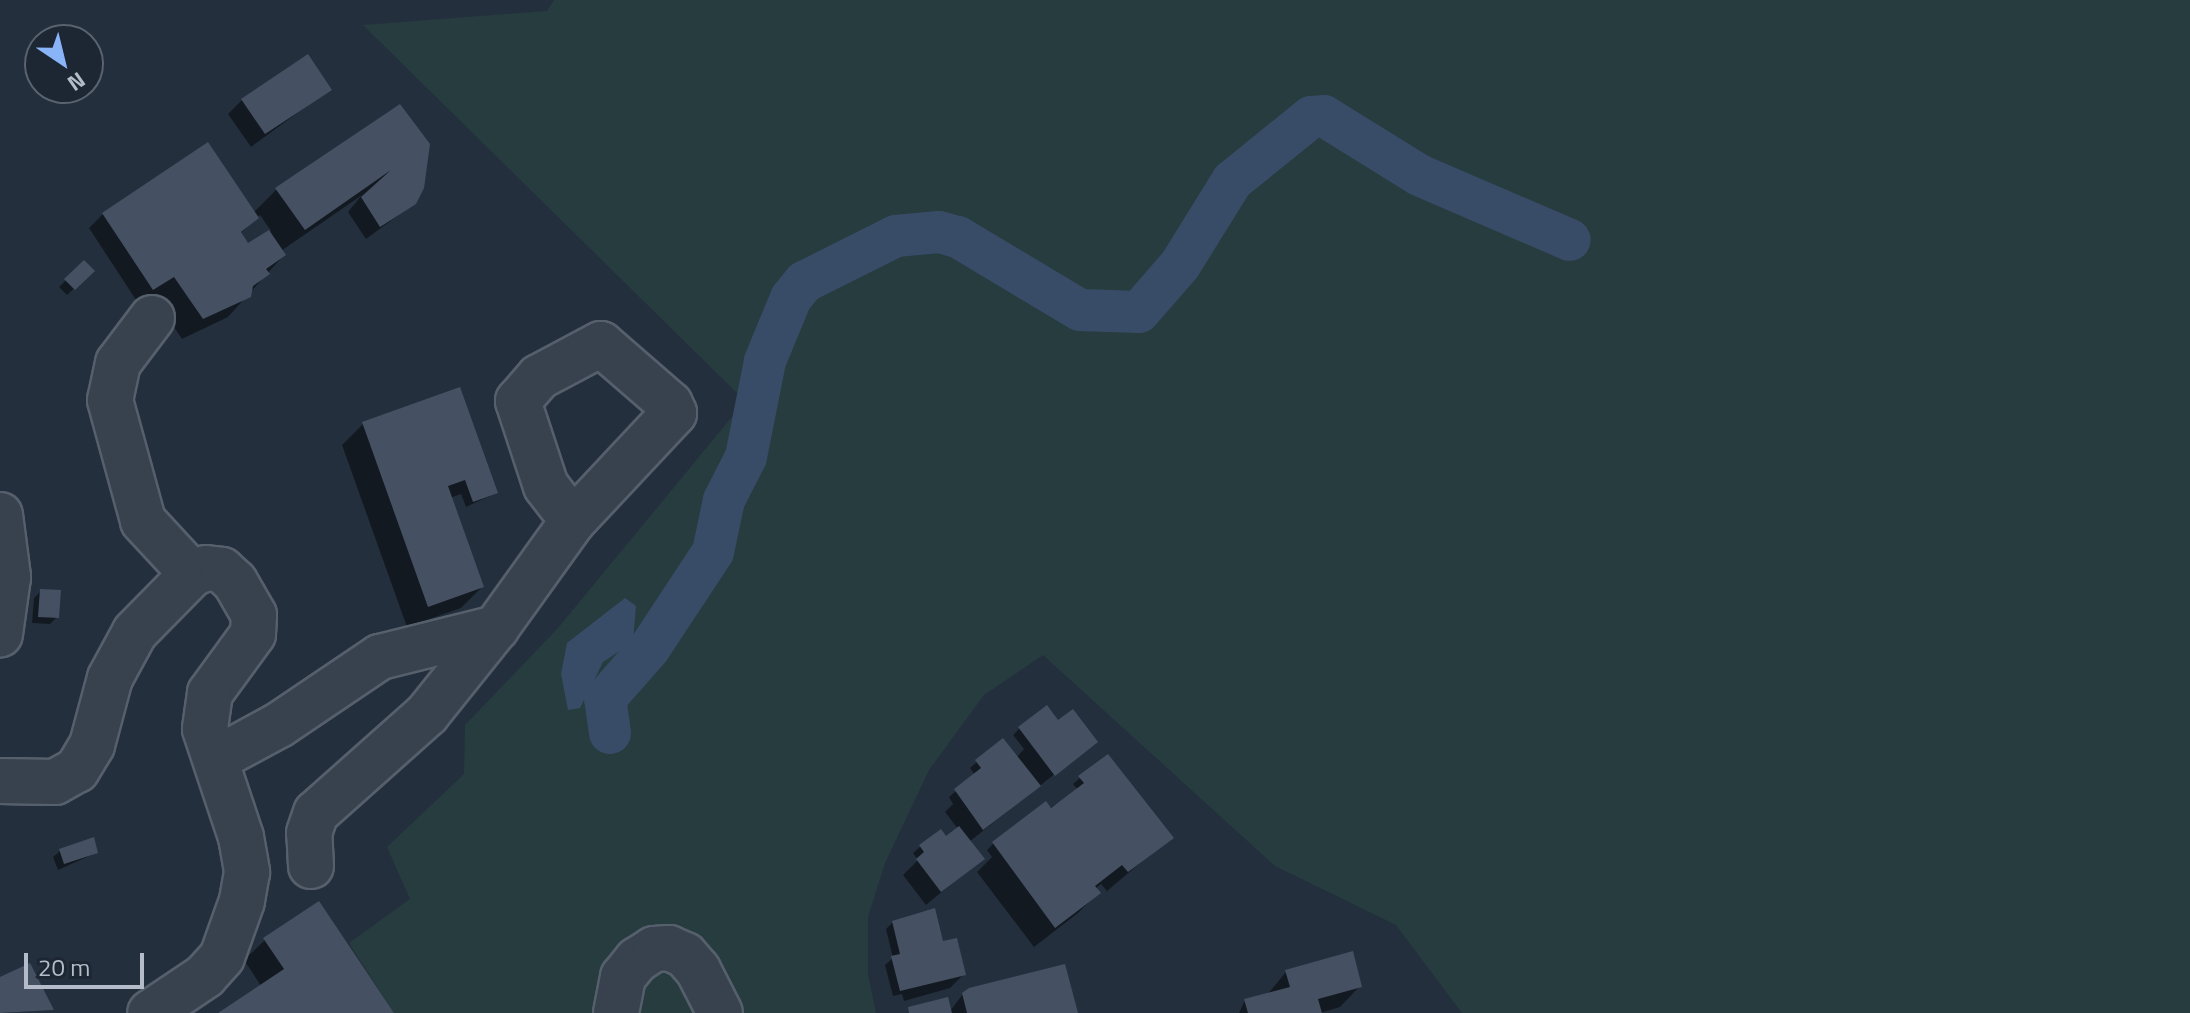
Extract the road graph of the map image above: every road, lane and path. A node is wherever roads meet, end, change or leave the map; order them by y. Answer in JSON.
{"nodes":[{"id":1,"x":152,"y":318,"type":"dead end"},
{"id":2,"x":0,"y":515,"type":"edge"},
{"id":3,"x":573,"y":521,"type":"dead end"},
{"id":4,"x":192,"y":574,"type":"junction"},
{"id":5,"x":496,"y":628,"type":"junction"},
{"id":6,"x":0,"y":634,"type":"edge"},
{"id":7,"x":218,"y":758,"type":"junction"},
{"id":8,"x":0,"y":781,"type":"edge"},
{"id":9,"x":311,"y":866,"type":"dead end"},
{"id":10,"x":150,"y":1013,"type":"edge"},
{"id":11,"x":616,"y":1013,"type":"edge"},
{"id":12,"x":720,"y":1013,"type":"edge"}],
"edges":[{"from":1,"to":4,"type":"street"},
{"from":2,"to":6,"type":"street"},
{"from":3,"to":5,"type":"street"},
{"from":4,"to":7,"type":"street"},
{"from":4,"to":8,"type":"street"},
{"from":5,"to":7,"type":"street"},
{"from":5,"to":9,"type":"street"},
{"from":7,"to":10,"type":"street"},
{"from":11,"to":12,"type":"street"}]}
